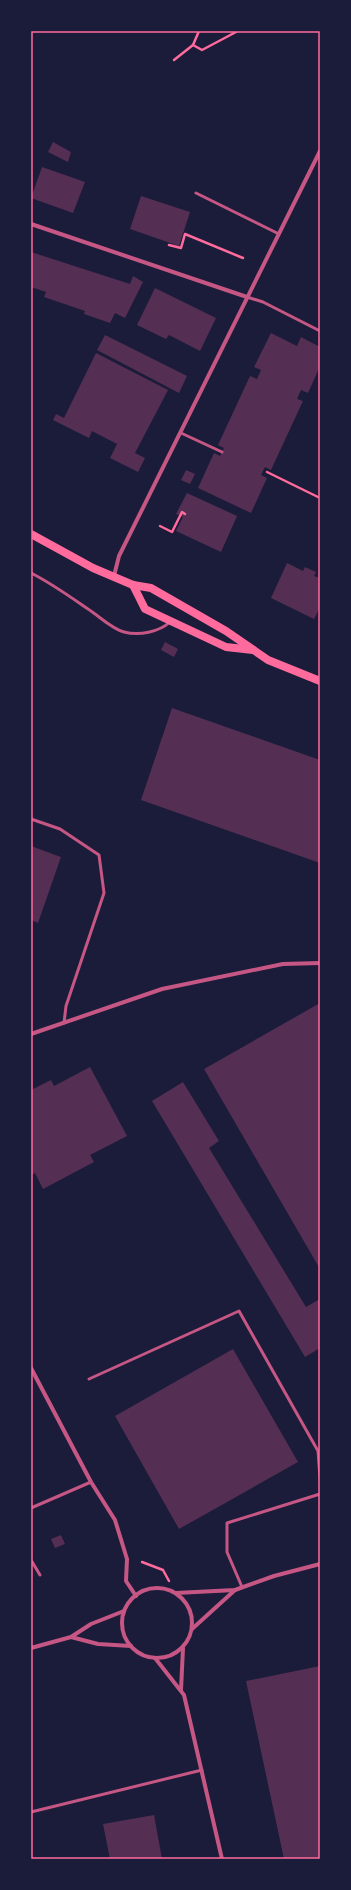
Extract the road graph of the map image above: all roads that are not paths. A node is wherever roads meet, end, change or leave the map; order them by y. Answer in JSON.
{"nodes":[{"id":1,"x":320,"y":151,"type":"edge"},
{"id":2,"x":196,"y":193,"type":"dead end"},
{"id":3,"x":31,"y":224,"type":"edge"},
{"id":4,"x":279,"y":234,"type":"junction"},
{"id":5,"x":247,"y":298,"type":"junction"},
{"id":6,"x":320,"y":331,"type":"edge"},
{"id":7,"x":181,"y":433,"type":"junction"},
{"id":8,"x":222,"y":452,"type":"dead end"},
{"id":9,"x":31,"y":534,"type":"edge"},
{"id":10,"x":31,"y":573,"type":"edge"},
{"id":11,"x":114,"y":576,"type":"junction"},
{"id":12,"x":133,"y":585,"type":"junction"},
{"id":13,"x":171,"y":621,"type":"junction"},
{"id":14,"x":254,"y":650,"type":"junction"},
{"id":15,"x":320,"y":681,"type":"edge"},
{"id":16,"x":31,"y":819,"type":"edge"},
{"id":17,"x":320,"y":963,"type":"edge"},
{"id":18,"x":64,"y":1023,"type":"junction"},
{"id":19,"x":31,"y":1034,"type":"edge"},
{"id":20,"x":31,"y":1368,"type":"edge"},
{"id":21,"x":89,"y":1379,"type":"dead end"},
{"id":22,"x":320,"y":1478,"type":"edge"},
{"id":23,"x":91,"y":1482,"type":"junction"},
{"id":24,"x":320,"y":1494,"type":"edge"},
{"id":25,"x":31,"y":1508,"type":"edge"},
{"id":26,"x":31,"y":1560,"type":"edge"},
{"id":27,"x":320,"y":1564,"type":"edge"},
{"id":28,"x":40,"y":1575,"type":"dead end"},
{"id":29,"x":242,"y":1587,"type":"junction"},
{"id":30,"x":235,"y":1590,"type":"junction"},
{"id":31,"x":176,"y":1593,"type":"junction"},
{"id":32,"x":136,"y":1596,"type":"junction"},
{"id":33,"x":124,"y":1611,"type":"junction"},
{"id":34,"x":192,"y":1629,"type":"junction"},
{"id":35,"x":71,"y":1637,"type":"junction"},
{"id":36,"x":131,"y":1646,"type":"junction"},
{"id":37,"x":31,"y":1648,"type":"edge"},
{"id":38,"x":183,"y":1648,"type":"junction"},
{"id":39,"x":155,"y":1658,"type":"junction"},
{"id":40,"x":181,"y":1690,"type":"junction"},
{"id":41,"x":202,"y":1770,"type":"junction"},
{"id":42,"x":31,"y":1812,"type":"edge"},
{"id":43,"x":222,"y":1859,"type":"edge"}],
"edges":[{"from":1,"to":4,"type":"street"},
{"from":2,"to":4,"type":"lane"},
{"from":3,"to":5,"type":"street"},
{"from":4,"to":5,"type":"street"},
{"from":5,"to":6,"type":"lane"},
{"from":5,"to":7,"type":"street"},
{"from":7,"to":8,"type":"lane"},
{"from":7,"to":11,"type":"street"},
{"from":9,"to":11,"type":"main road"},
{"from":10,"to":13,"type":"lane"},
{"from":11,"to":12,"type":"main road"},
{"from":12,"to":13,"type":"main road"},
{"from":12,"to":14,"type":"main road"},
{"from":13,"to":14,"type":"main road"},
{"from":14,"to":15,"type":"main road"},
{"from":16,"to":18,"type":"lane"},
{"from":17,"to":18,"type":"street"},
{"from":18,"to":19,"type":"street"},
{"from":20,"to":23,"type":"street"},
{"from":21,"to":22,"type":"lane"},
{"from":23,"to":25,"type":"lane"},
{"from":23,"to":32,"type":"street"},
{"from":24,"to":29,"type":"lane"},
{"from":26,"to":28,"type":"lane"},
{"from":27,"to":29,"type":"street"},
{"from":29,"to":30,"type":"street"},
{"from":30,"to":31,"type":"street"},
{"from":30,"to":34,"type":"street"},
{"from":31,"to":32,"type":"street"},
{"from":31,"to":34,"type":"street"},
{"from":32,"to":33,"type":"street"},
{"from":33,"to":35,"type":"street"},
{"from":33,"to":36,"type":"street"},
{"from":34,"to":38,"type":"street"},
{"from":35,"to":36,"type":"street"},
{"from":35,"to":37,"type":"street"},
{"from":36,"to":39,"type":"street"},
{"from":38,"to":39,"type":"street"},
{"from":38,"to":40,"type":"street"},
{"from":39,"to":40,"type":"street"},
{"from":40,"to":41,"type":"street"},
{"from":41,"to":42,"type":"lane"},
{"from":41,"to":43,"type":"street"}]}
